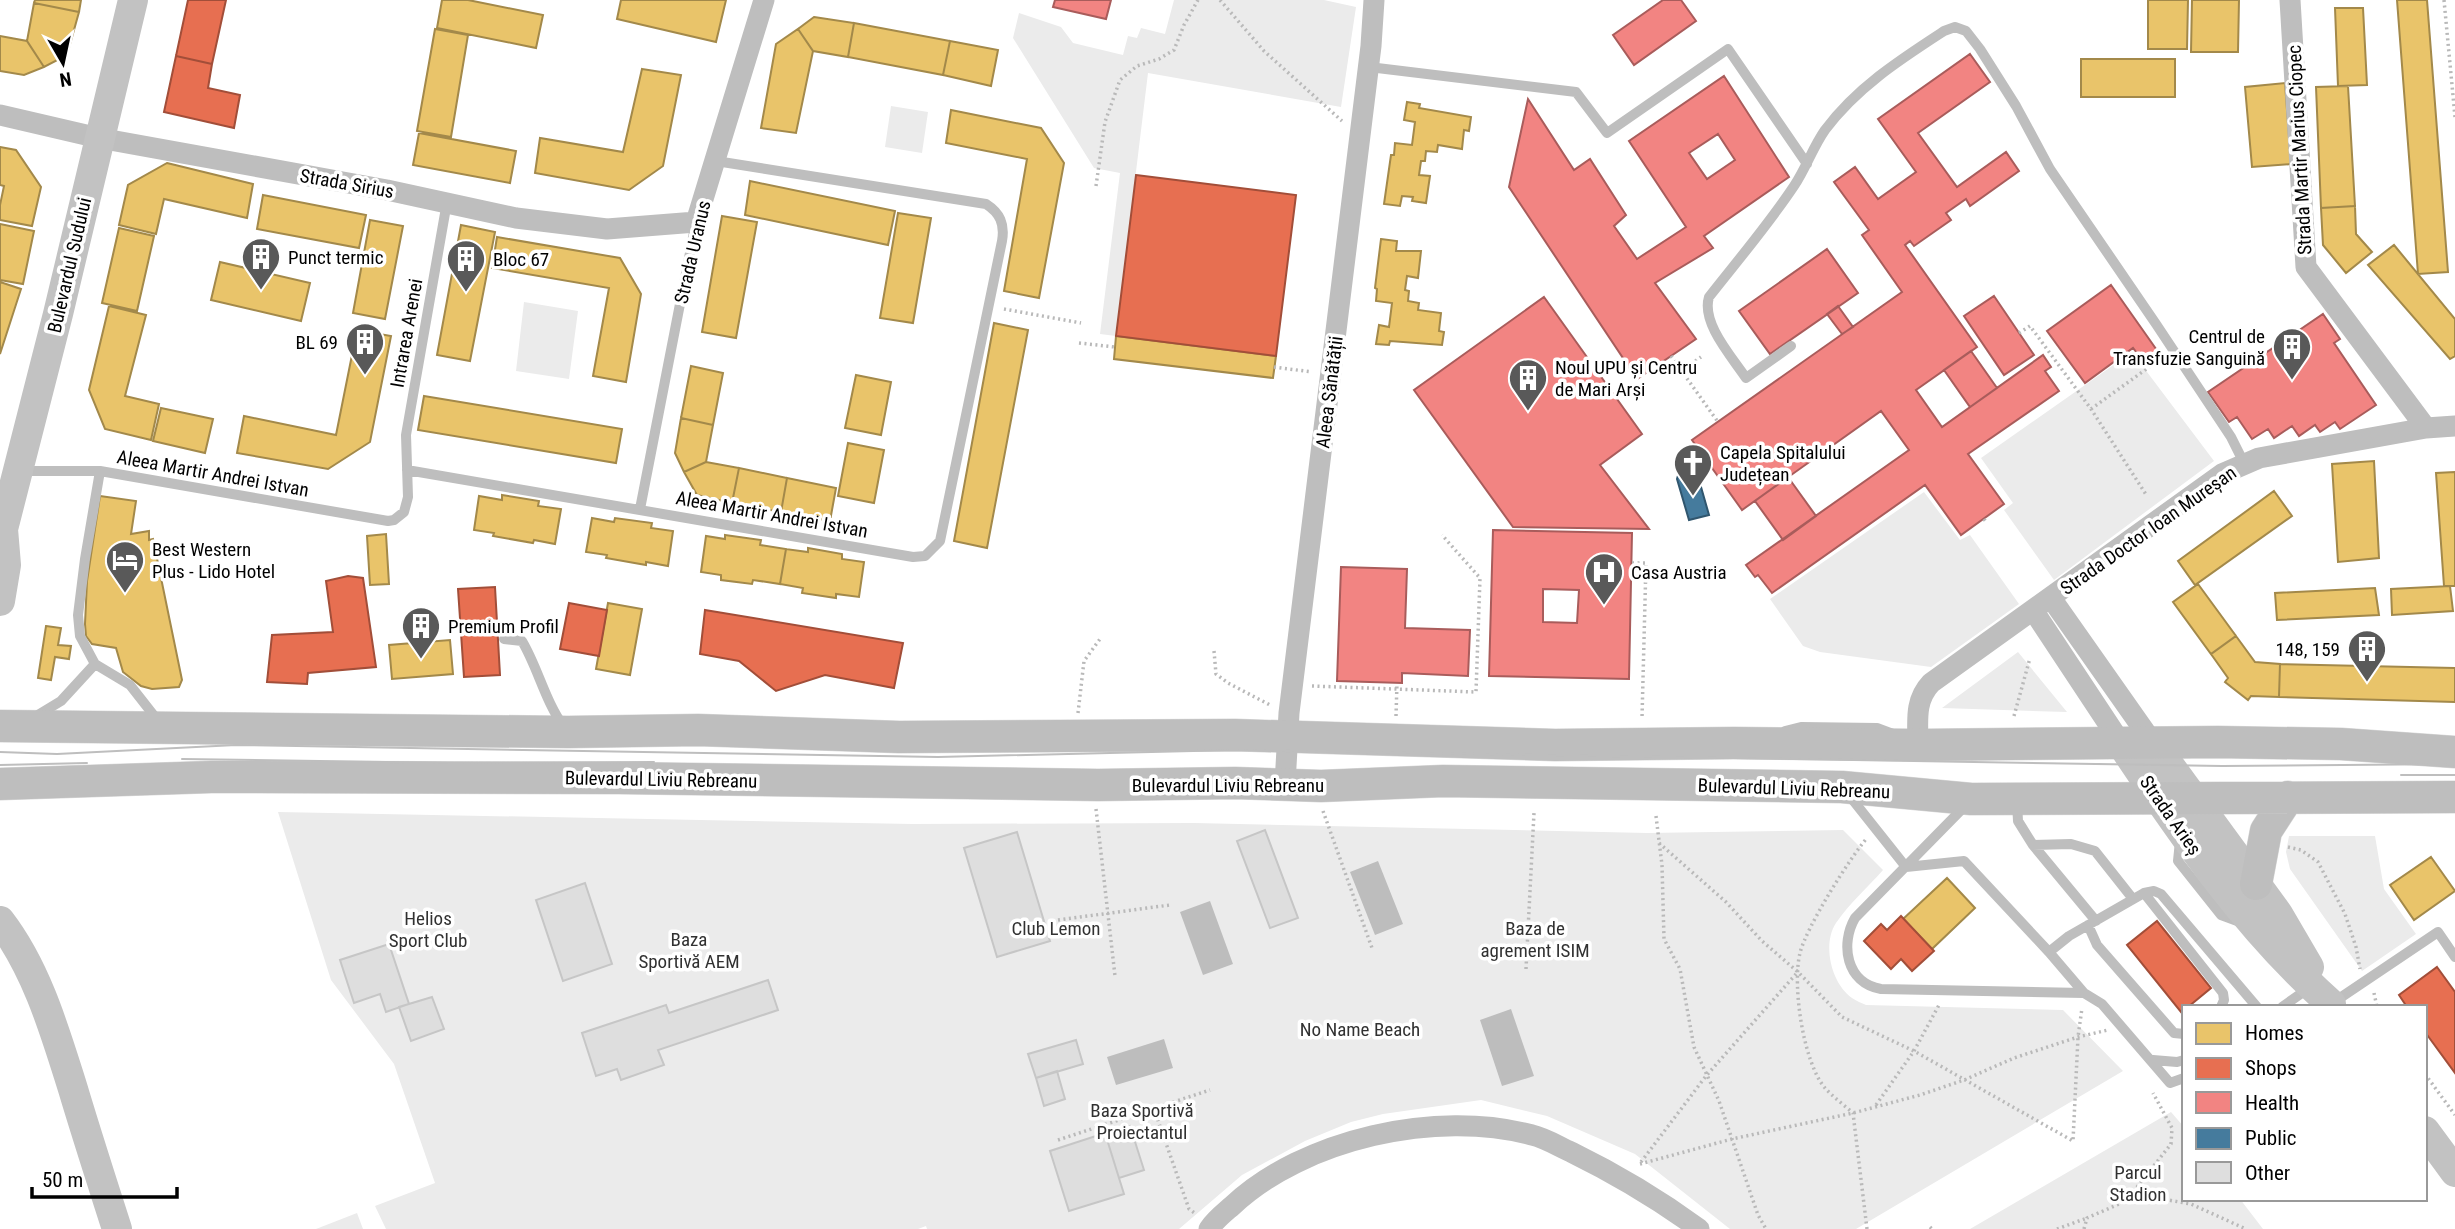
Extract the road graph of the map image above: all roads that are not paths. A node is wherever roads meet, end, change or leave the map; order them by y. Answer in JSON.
{"nodes":[{"id":1,"x":133,"y":0,"type":"edge"},
{"id":2,"x":764,"y":0,"type":"edge"},
{"id":3,"x":1374,"y":0,"type":"edge"},
{"id":4,"x":2294,"y":0,"type":"edge"},
{"id":5,"x":1369,"y":67,"type":"junction"},
{"id":6,"x":0,"y":115,"type":"edge"},
{"id":7,"x":99,"y":138,"type":"junction"},
{"id":8,"x":716,"y":161,"type":"junction"},
{"id":9,"x":1807,"y":164,"type":"junction"},
{"id":10,"x":447,"y":202,"type":"junction"},
{"id":11,"x":696,"y":222,"type":"junction"},
{"id":12,"x":1791,"y":346,"type":"dead end"},
{"id":13,"x":2455,"y":426,"type":"edge"},
{"id":14,"x":2426,"y":428,"type":"junction"},
{"id":15,"x":2244,"y":463,"type":"junction"},
{"id":16,"x":407,"y":470,"type":"junction"},
{"id":17,"x":17,"y":471,"type":"junction"},
{"id":18,"x":100,"y":471,"type":"junction"},
{"id":19,"x":640,"y":509,"type":"junction"},
{"id":20,"x":2,"y":531,"type":"edge"},
{"id":21,"x":0,"y":601,"type":"edge"},
{"id":22,"x":2042,"y":604,"type":"junction"},
{"id":23,"x":503,"y":639,"type":"dead end"},
{"id":24,"x":95,"y":664,"type":"junction"},
{"id":25,"x":10,"y":726,"type":"edge"},
{"id":26,"x":163,"y":727,"type":"junction"},
{"id":27,"x":568,"y":732,"type":"junction"},
{"id":28,"x":1287,"y":736,"type":"junction"},
{"id":29,"x":2121,"y":743,"type":"junction"},
{"id":30,"x":2153,"y":743,"type":"junction"},
{"id":31,"x":1918,"y":745,"type":"junction"},
{"id":32,"x":2455,"y":752,"type":"edge"},
{"id":33,"x":1285,"y":785,"type":"junction"},
{"id":34,"x":1842,"y":787,"type":"junction"},
{"id":35,"x":5,"y":790,"type":"edge"},
{"id":36,"x":2288,"y":797,"type":"junction"},
{"id":37,"x":2455,"y":797,"type":"edge"},
{"id":38,"x":2158,"y":798,"type":"junction"},
{"id":39,"x":1971,"y":799,"type":"junction"},
{"id":40,"x":2017,"y":799,"type":"junction"},
{"id":41,"x":2195,"y":799,"type":"junction"},
{"id":42,"x":2034,"y":845,"type":"junction"},
{"id":43,"x":1906,"y":867,"type":"junction"},
{"id":44,"x":2256,"y":884,"type":"junction"},
{"id":45,"x":2144,"y":893,"type":"junction"},
{"id":46,"x":2133,"y":899,"type":"junction"},
{"id":47,"x":0,"y":921,"type":"edge"},
{"id":48,"x":2092,"y":923,"type":"junction"},
{"id":49,"x":2049,"y":953,"type":"junction"},
{"id":50,"x":2455,"y":957,"type":"edge"},
{"id":51,"x":2084,"y":993,"type":"junction"},
{"id":52,"x":2325,"y":1001,"type":"edge"},
{"id":53,"x":2222,"y":1005,"type":"edge"},
{"id":54,"x":2255,"y":1005,"type":"edge"},
{"id":55,"x":2296,"y":1005,"type":"edge"},
{"id":56,"x":2182,"y":1034,"type":"edge"},
{"id":57,"x":2153,"y":1060,"type":"junction"},
{"id":58,"x":2182,"y":1060,"type":"edge"},
{"id":59,"x":2182,"y":1079,"type":"edge"},
{"id":60,"x":2427,"y":1134,"type":"edge"},
{"id":61,"x":2455,"y":1172,"type":"edge"},
{"id":62,"x":1211,"y":1226,"type":"edge"},
{"id":63,"x":117,"y":1229,"type":"edge"},
{"id":64,"x":1699,"y":1229,"type":"edge"}],
"edges":[{"from":1,"to":7,"type":"street","name":"Bulevardul Sudului"},
{"from":2,"to":8,"type":"street","name":"Strada Uranus"},
{"from":3,"to":5,"type":"street","name":"Aleea Sănătății"},
{"from":4,"to":14,"type":"street","name":"Strada Martir Marius Ciopec"},
{"from":5,"to":9,"type":"lane"},
{"from":5,"to":28,"type":"street","name":"Aleea Sănătății"},
{"from":6,"to":7,"type":"street","name":"Strada Sirius"},
{"from":7,"to":10,"type":"street","name":"Strada Sirius"},
{"from":7,"to":17,"type":"street","name":"Bulevardul Sudului"},
{"from":8,"to":11,"type":"street","name":"Strada Uranus"},
{"from":8,"to":19,"type":"lane","name":"Aleea Martir Andrei Istvan"},
{"from":9,"to":12,"type":"lane"},
{"from":9,"to":15,"type":"lane"},
{"from":10,"to":11,"type":"street","name":"Strada Sirius"},
{"from":10,"to":16,"type":"lane","name":"Intrarea Arenei"},
{"from":11,"to":19,"type":"lane","name":"Strada Uranus"},
{"from":13,"to":14,"type":"street","name":"Strada Doctor Ioan Mureșan"},
{"from":14,"to":15,"type":"street","name":"Strada Doctor Ioan Mureșan"},
{"from":15,"to":22,"type":"street","name":"Strada Doctor Ioan Mureșan"},
{"from":16,"to":18,"type":"lane","name":"Aleea Martir Andrei Istvan"},
{"from":16,"to":19,"type":"lane","name":"Aleea Martir Andrei Istvan"},
{"from":17,"to":18,"type":"lane","name":"Aleea Martir Andrei Istvan"},
{"from":17,"to":20,"type":"street","name":"Bulevardul Sudului"},
{"from":18,"to":24,"type":"lane"},
{"from":20,"to":21,"type":"street","name":"Bulevardul Sudului"},
{"from":22,"to":29,"type":"street","name":"Strada Arieș"},
{"from":22,"to":30,"type":"street","name":"Strada Arieș"},
{"from":22,"to":31,"type":"street","name":"Strada Doctor Ioan Mureșan"},
{"from":23,"to":27,"type":"lane"},
{"from":24,"to":25,"type":"lane"},
{"from":24,"to":26,"type":"lane"},
{"from":25,"to":26,"type":"main road"},
{"from":26,"to":27,"type":"main road"},
{"from":27,"to":28,"type":"main road"},
{"from":28,"to":31,"type":"main road"},
{"from":28,"to":33,"type":"street","name":"Aleea Sănătății"},
{"from":29,"to":30,"type":"main road"},
{"from":29,"to":31,"type":"main road"},
{"from":29,"to":38,"type":"street","name":"Strada Arieș"},
{"from":30,"to":32,"type":"main road"},
{"from":30,"to":41,"type":"street","name":"Strada Arieș"},
{"from":33,"to":34,"type":"main road","name":"Bulevardul Liviu Rebreanu"},
{"from":33,"to":35,"type":"main road","name":"Bulevardul Liviu Rebreanu"},
{"from":34,"to":39,"type":"main road","name":"Bulevardul Liviu Rebreanu"},
{"from":34,"to":43,"type":"lane"},
{"from":36,"to":37,"type":"main road","name":"Bulevardul Liviu Rebreanu"},
{"from":36,"to":41,"type":"main road","name":"Bulevardul Liviu Rebreanu"},
{"from":36,"to":44,"type":"main road"},
{"from":38,"to":40,"type":"main road","name":"Bulevardul Liviu Rebreanu"},
{"from":38,"to":41,"type":"main road","name":"Bulevardul Liviu Rebreanu"},
{"from":38,"to":52,"type":"street","name":"Strada Arieș"},
{"from":39,"to":40,"type":"main road","name":"Bulevardul Liviu Rebreanu"},
{"from":39,"to":43,"type":"lane"},
{"from":40,"to":42,"type":"lane"},
{"from":41,"to":44,"type":"street","name":"Strada Arieș"},
{"from":42,"to":46,"type":"lane"},
{"from":42,"to":48,"type":"lane"},
{"from":43,"to":49,"type":"lane"},
{"from":43,"to":51,"type":"lane"},
{"from":44,"to":52,"type":"street","name":"Strada Arieș"},
{"from":45,"to":46,"type":"lane"},
{"from":45,"to":53,"type":"lane"},
{"from":45,"to":54,"type":"lane"},
{"from":46,"to":48,"type":"lane"},
{"from":47,"to":63,"type":"street"},
{"from":48,"to":49,"type":"lane"},
{"from":48,"to":56,"type":"lane"},
{"from":49,"to":51,"type":"lane"},
{"from":50,"to":52,"type":"lane"},
{"from":51,"to":57,"type":"lane"},
{"from":52,"to":55,"type":"lane"},
{"from":57,"to":58,"type":"lane"},
{"from":57,"to":59,"type":"lane"},
{"from":60,"to":61,"type":"street"},
{"from":62,"to":64,"type":"street"}]}
